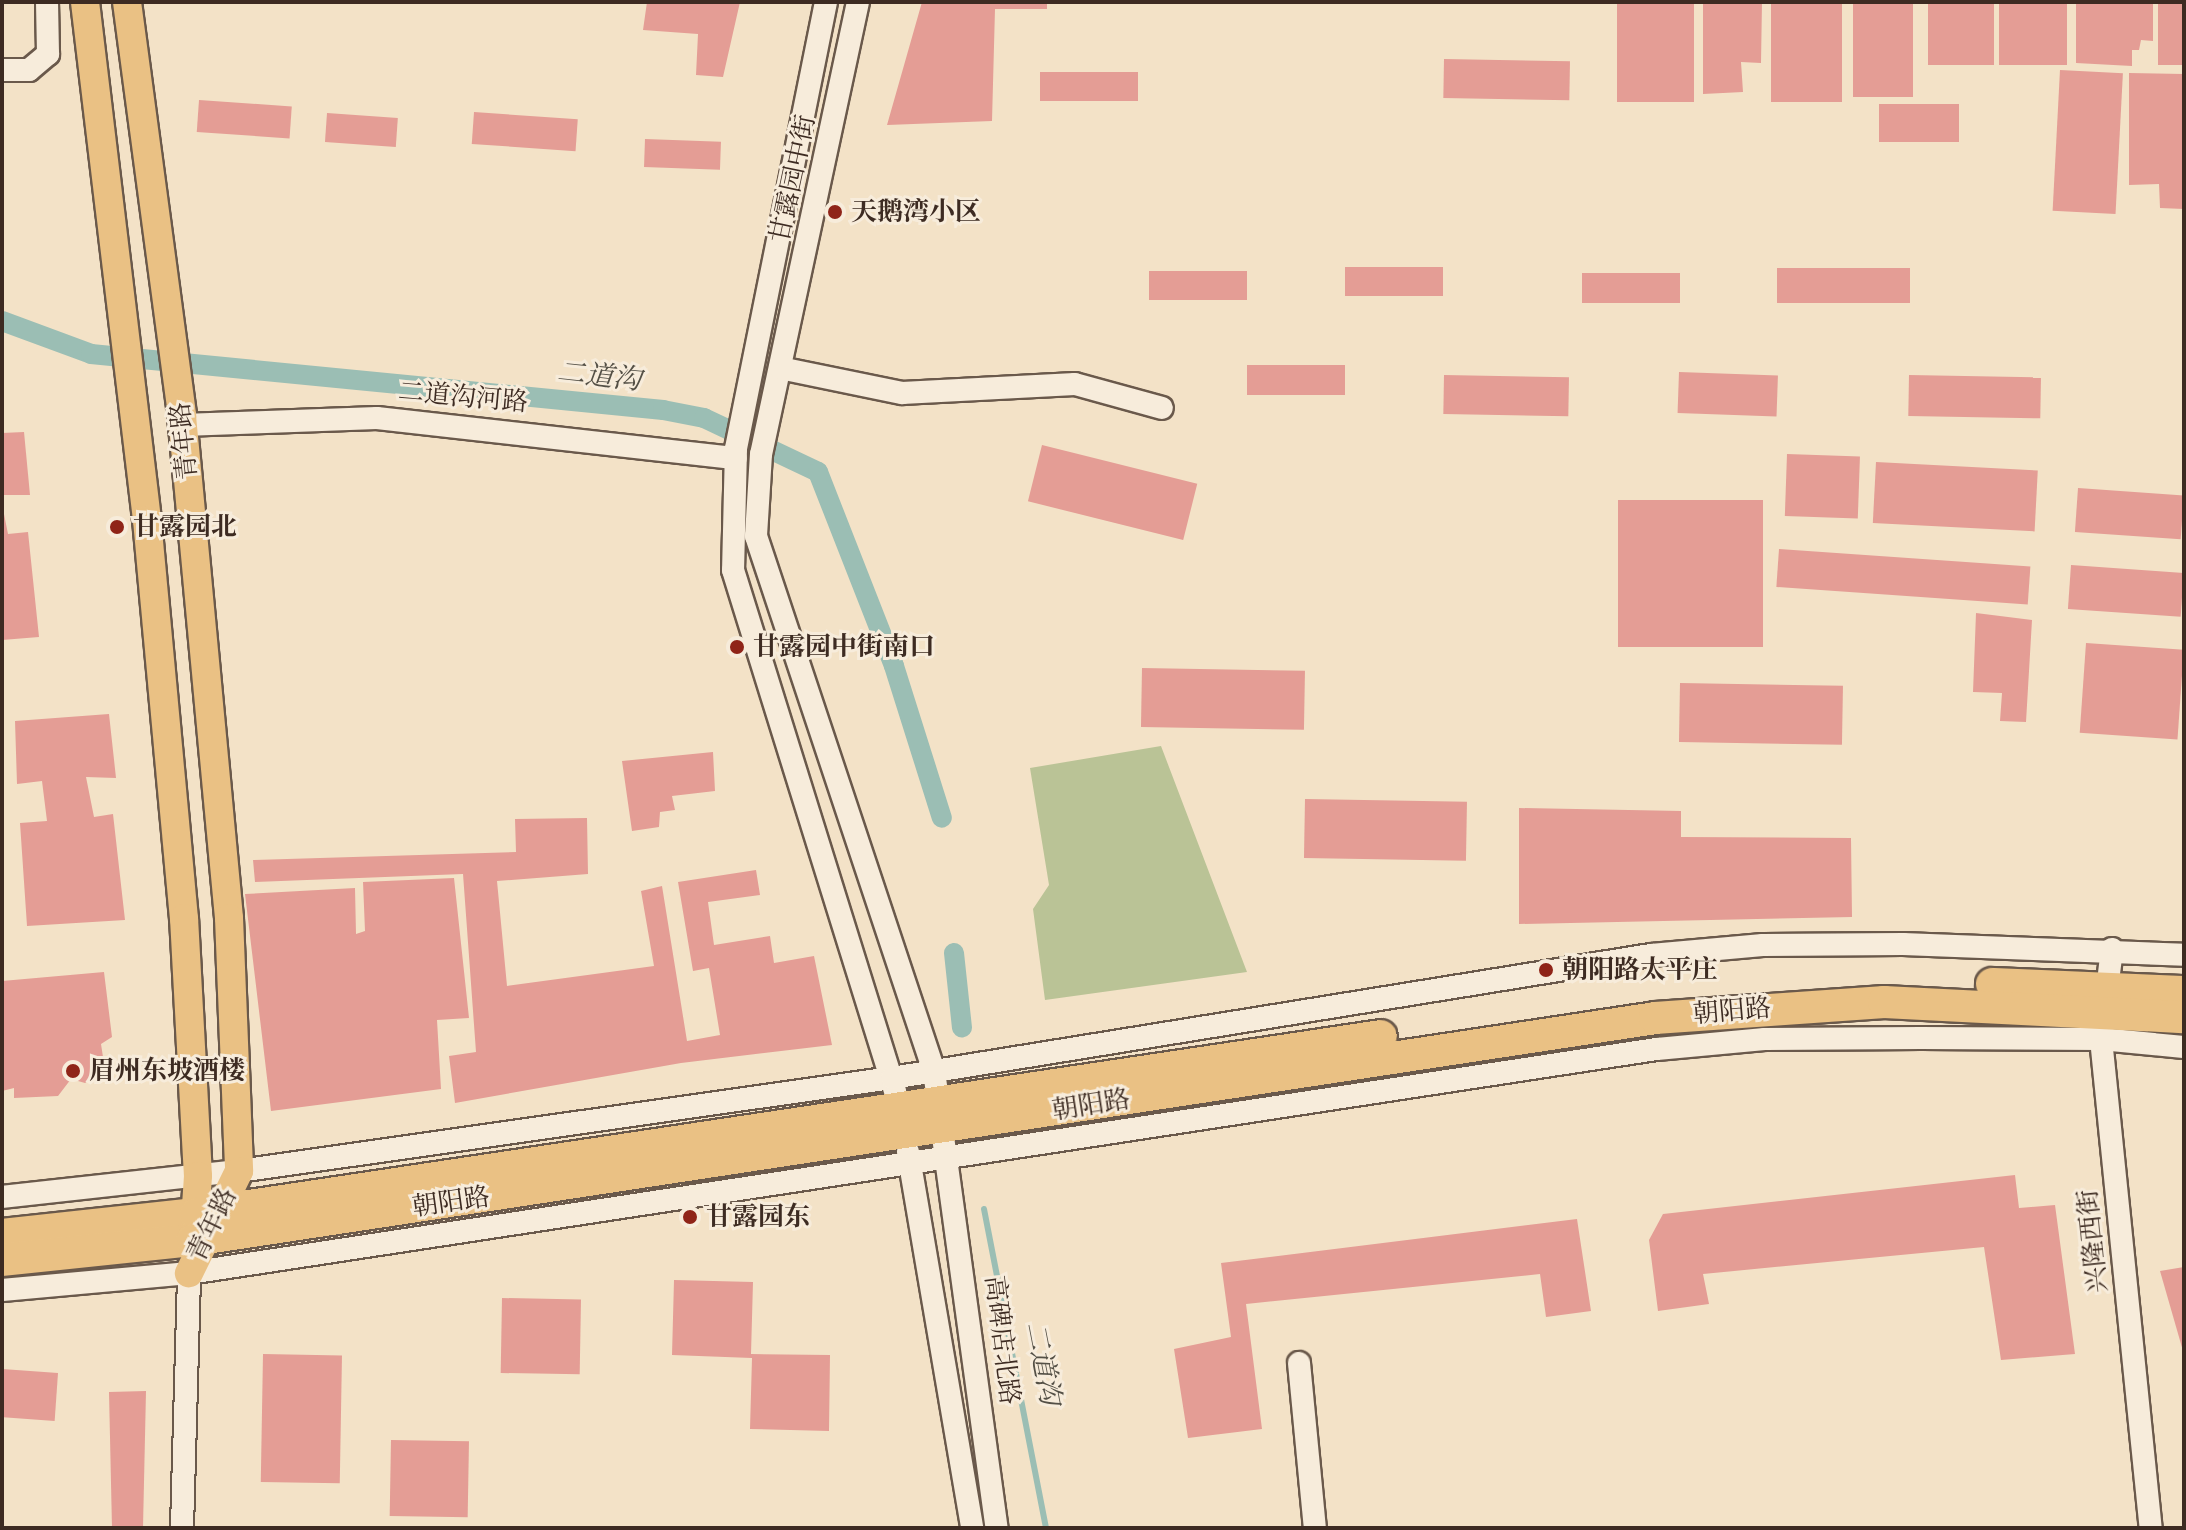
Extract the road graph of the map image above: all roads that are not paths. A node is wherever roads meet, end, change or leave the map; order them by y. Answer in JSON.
{"nodes":[{"id":1,"x":47,"y":2,"type":"edge"},
{"id":2,"x":85,"y":2,"type":"edge"},
{"id":3,"x":127,"y":2,"type":"edge"},
{"id":4,"x":826,"y":2,"type":"edge"},
{"id":5,"x":858,"y":2,"type":"edge"},
{"id":6,"x":2,"y":70,"type":"edge"},
{"id":7,"x":780,"y":368,"type":"junction"},
{"id":8,"x":1162,"y":408,"type":"dead end"},
{"id":9,"x":183,"y":420,"type":"junction"},
{"id":10,"x":736,"y":454,"type":"junction"},
{"id":11,"x":761,"y":454,"type":"joint"},
{"id":12,"x":2112,"y":949,"type":"junction"},
{"id":13,"x":2184,"y":955,"type":"edge"},
{"id":14,"x":2184,"y":992,"type":"edge"},
{"id":15,"x":2104,"y":1011,"type":"junction"},
{"id":16,"x":2184,"y":1017,"type":"edge"},
{"id":17,"x":2184,"y":1047,"type":"edge"},
{"id":18,"x":892,"y":1078,"type":"junction"},
{"id":19,"x":942,"y":1115,"type":"junction"},
{"id":20,"x":904,"y":1136,"type":"junction"},
{"id":21,"x":239,"y":1171,"type":"junction"},
{"id":22,"x":198,"y":1176,"type":"junction"},
{"id":23,"x":2,"y":1197,"type":"edge"},
{"id":24,"x":205,"y":1226,"type":"junction"},
{"id":25,"x":2,"y":1235,"type":"edge"},
{"id":26,"x":2,"y":1260,"type":"edge"},
{"id":27,"x":189,"y":1273,"type":"junction"},
{"id":28,"x":2,"y":1290,"type":"edge"},
{"id":29,"x":1299,"y":1363,"type":"dead end"},
{"id":30,"x":182,"y":1528,"type":"edge"},
{"id":31,"x":972,"y":1528,"type":"edge"},
{"id":32,"x":997,"y":1528,"type":"edge"},
{"id":33,"x":1315,"y":1528,"type":"edge"},
{"id":34,"x":2151,"y":1528,"type":"edge"}],
"edges":[{"from":1,"to":6,"type":"street"},
{"from":2,"to":22,"type":"main road","name":"青年路"},
{"from":3,"to":9,"type":"main road","name":"青年路"},
{"from":4,"to":10,"type":"street","name":"甘露园中街"},
{"from":5,"to":7,"type":"street","name":"甘露园中街"},
{"from":7,"to":8,"type":"street"},
{"from":7,"to":11,"type":"street","name":"甘露园中街"},
{"from":9,"to":10,"type":"street","name":"二道沟河路"},
{"from":9,"to":21,"type":"main road","name":"青年路"},
{"from":10,"to":18,"type":"street","name":"甘露园中街"},
{"from":11,"to":19,"type":"street","name":"高碑店北路"},
{"from":12,"to":13,"type":"street","name":"朝阳路"},
{"from":12,"to":15,"type":"street","name":"兴隆西街"},
{"from":12,"to":19,"type":"street","name":"朝阳路"},
{"from":14,"to":15,"type":"highway","name":"朝阳路"},
{"from":15,"to":16,"type":"highway","name":"朝阳路"},
{"from":15,"to":17,"type":"street","name":"朝阳路"},
{"from":15,"to":19,"type":"street","name":"朝阳路"},
{"from":15,"to":19,"type":"highway","name":"朝阳路"},
{"from":15,"to":34,"type":"street","name":"兴隆西街"},
{"from":18,"to":19,"type":"street","name":"朝阳路"},
{"from":18,"to":20,"type":"street","name":"甘露园中街"},
{"from":18,"to":21,"type":"street","name":"朝阳路"},
{"from":19,"to":20,"type":"highway","name":"朝阳路"},
{"from":19,"to":20,"type":"street","name":"朝阳路"},
{"from":19,"to":32,"type":"street","name":"高碑店北路"},
{"from":20,"to":24,"type":"highway","name":"朝阳路"},
{"from":20,"to":27,"type":"street","name":"朝阳路"},
{"from":20,"to":31,"type":"street"},
{"from":21,"to":22,"type":"street","name":"朝阳路"},
{"from":21,"to":24,"type":"main road","name":"青年路"},
{"from":22,"to":23,"type":"street","name":"朝阳路"},
{"from":22,"to":24,"type":"main road","name":"青年路"},
{"from":24,"to":25,"type":"highway","name":"朝阳路"},
{"from":24,"to":26,"type":"highway","name":"朝阳路"},
{"from":24,"to":27,"type":"main road","name":"青年路"},
{"from":27,"to":28,"type":"street","name":"朝阳路"},
{"from":27,"to":30,"type":"street"},
{"from":29,"to":33,"type":"street"}]}
